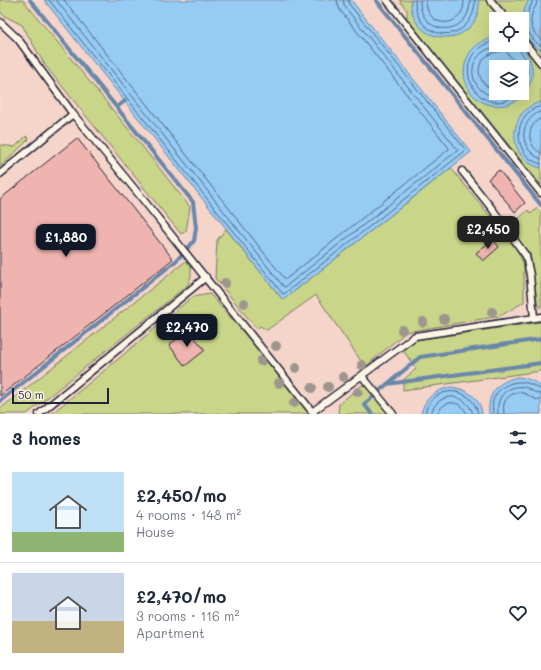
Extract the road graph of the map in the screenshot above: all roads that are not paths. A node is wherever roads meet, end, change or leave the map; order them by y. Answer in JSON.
{"nodes":[{"id":1,"x":387,"y":0,"type":"edge"},
{"id":2,"x":490,"y":0,"type":"edge"},
{"id":3,"x":500,"y":12,"type":"edge"},
{"id":4,"x":0,"y":22,"type":"edge"},
{"id":5,"x":529,"y":48,"type":"edge"},
{"id":6,"x":541,"y":63,"type":"edge"},
{"id":7,"x":73,"y":114,"type":"junction"},
{"id":8,"x":462,"y":171,"type":"dead end"},
{"id":9,"x":0,"y":174,"type":"edge"},
{"id":10,"x":541,"y":193,"type":"edge"},
{"id":11,"x":206,"y":278,"type":"junction"},
{"id":12,"x":541,"y":317,"type":"edge"},
{"id":13,"x":534,"y":318,"type":"junction"},
{"id":14,"x":362,"y":376,"type":"junction"},
{"id":15,"x":313,"y":413,"type":"edge"},
{"id":16,"x":39,"y":414,"type":"edge"},
{"id":17,"x":393,"y":414,"type":"edge"}],
"edges":[{"from":1,"to":10,"type":"lane"},
{"from":2,"to":3,"type":"lane"},
{"from":4,"to":7,"type":"lane"},
{"from":5,"to":6,"type":"lane"},
{"from":7,"to":9,"type":"lane"},
{"from":7,"to":11,"type":"lane"},
{"from":8,"to":13,"type":"lane"},
{"from":11,"to":15,"type":"lane"},
{"from":11,"to":16,"type":"lane"},
{"from":12,"to":13,"type":"lane"},
{"from":13,"to":14,"type":"lane"},
{"from":14,"to":15,"type":"lane"},
{"from":14,"to":17,"type":"lane"}]}
